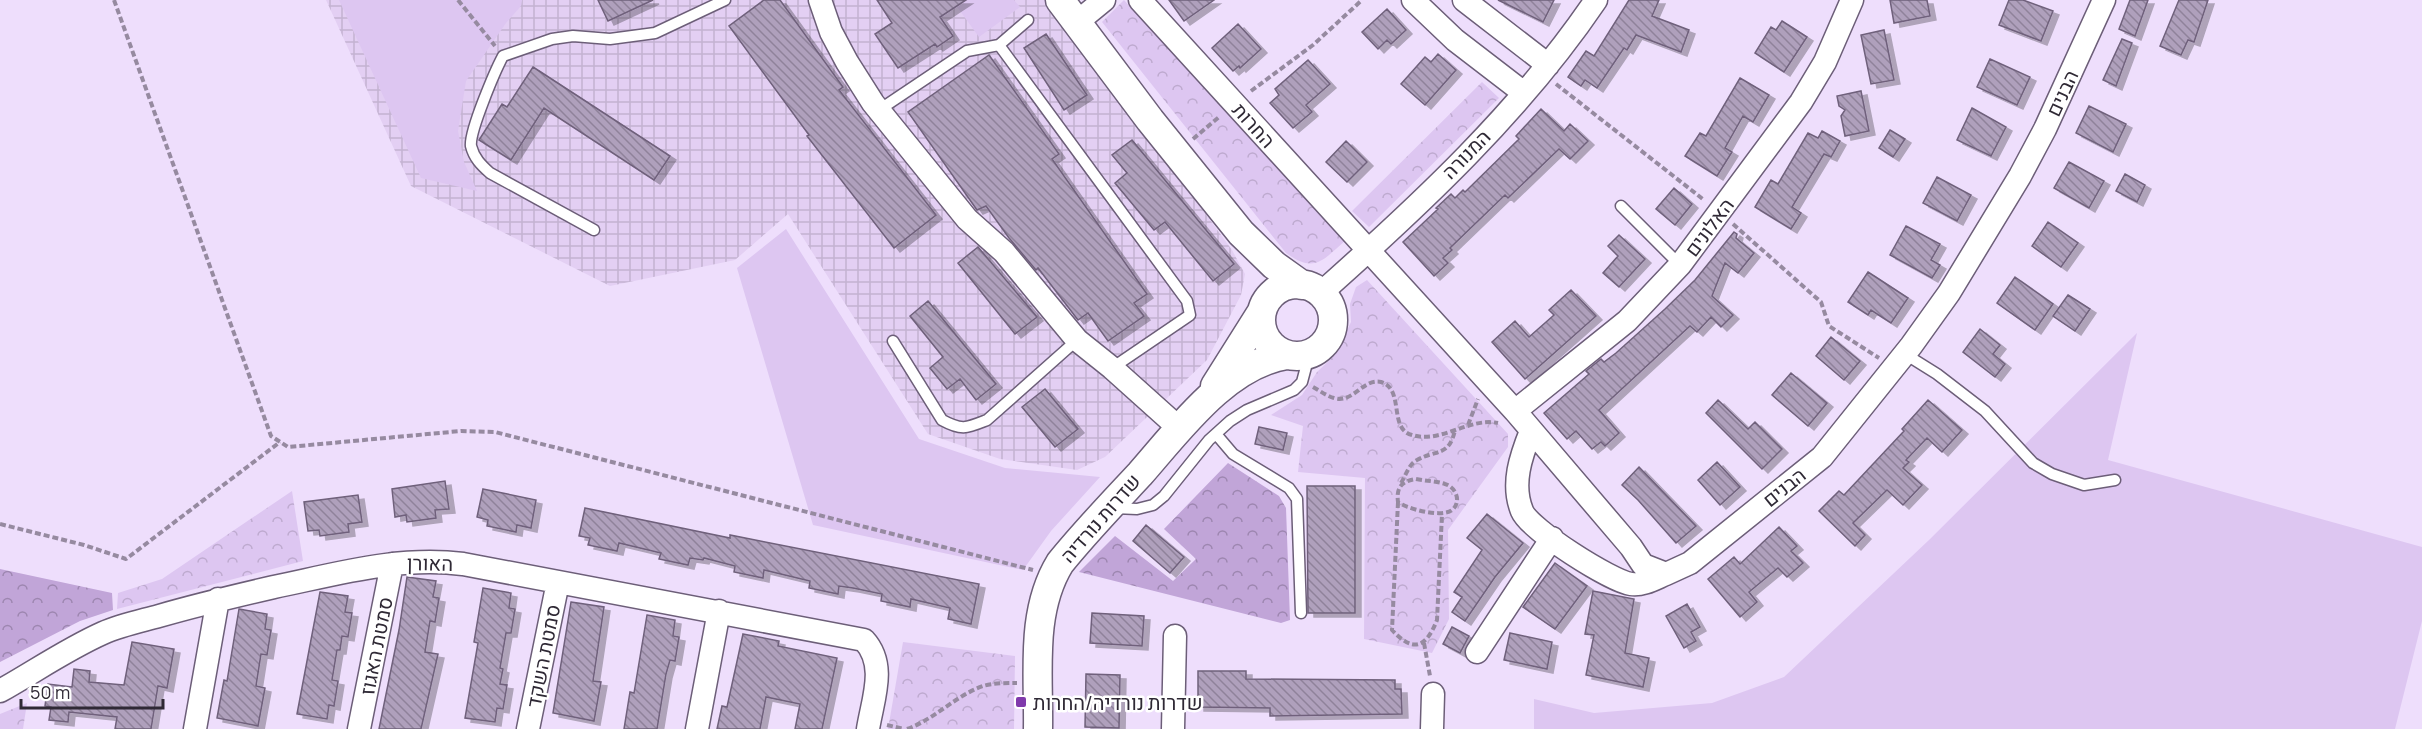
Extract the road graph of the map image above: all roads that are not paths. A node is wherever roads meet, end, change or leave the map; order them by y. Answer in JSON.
{"nodes":[{"id":1,"x":725,"y":0,"type":"edge"},
{"id":2,"x":820,"y":0,"type":"edge"},
{"id":3,"x":1104,"y":0,"type":"edge"},
{"id":4,"x":1140,"y":0,"type":"edge"},
{"id":5,"x":1413,"y":0,"type":"edge"},
{"id":6,"x":1464,"y":0,"type":"edge"},
{"id":7,"x":1596,"y":0,"type":"edge"},
{"id":8,"x":1852,"y":0,"type":"edge"},
{"id":9,"x":2104,"y":0,"type":"edge"},
{"id":10,"x":1068,"y":11,"type":"edge"},
{"id":11,"x":1028,"y":21,"type":"dead end"},
{"id":12,"x":999,"y":45,"type":"junction"},
{"id":13,"x":1548,"y":65,"type":"junction"},
{"id":14,"x":1524,"y":93,"type":"junction"},
{"id":15,"x":879,"y":110,"type":"junction"},
{"id":16,"x":1621,"y":206,"type":"dead end"},
{"id":17,"x":594,"y":230,"type":"dead end"},
{"id":18,"x":1240,"y":233,"type":"junction"},
{"id":19,"x":1369,"y":251,"type":"junction"},
{"id":20,"x":1680,"y":265,"type":"junction"},
{"id":21,"x":1312,"y":289,"type":"junction"},
{"id":22,"x":1263,"y":308,"type":"junction"},
{"id":23,"x":1077,"y":340,"type":"junction"},
{"id":24,"x":893,"y":341,"type":"dead end"},
{"id":25,"x":1300,"y":353,"type":"junction"},
{"id":26,"x":1905,"y":354,"type":"junction"},
{"id":27,"x":1112,"y":368,"type":"junction"},
{"id":28,"x":1206,"y":401,"type":"junction"},
{"id":29,"x":1515,"y":411,"type":"junction"},
{"id":30,"x":1180,"y":429,"type":"junction"},
{"id":31,"x":1531,"y":431,"type":"junction"},
{"id":32,"x":1216,"y":434,"type":"junction"},
{"id":33,"x":2115,"y":480,"type":"dead end"},
{"id":34,"x":1108,"y":508,"type":"junction"},
{"id":35,"x":1552,"y":538,"type":"junction"},
{"id":36,"x":392,"y":564,"type":"junction"},
{"id":37,"x":1666,"y":574,"type":"junction"},
{"id":38,"x":558,"y":582,"type":"junction"},
{"id":39,"x":218,"y":599,"type":"junction"},
{"id":40,"x":718,"y":611,"type":"junction"},
{"id":41,"x":1301,"y":613,"type":"dead end"},
{"id":42,"x":1175,"y":636,"type":"dead end"},
{"id":43,"x":1477,"y":652,"type":"dead end"},
{"id":44,"x":0,"y":692,"type":"edge"},
{"id":45,"x":1433,"y":694,"type":"road end"},
{"id":46,"x":195,"y":729,"type":"edge"},
{"id":47,"x":359,"y":729,"type":"edge"},
{"id":48,"x":528,"y":729,"type":"edge"},
{"id":49,"x":697,"y":729,"type":"edge"},
{"id":50,"x":868,"y":729,"type":"edge"},
{"id":51,"x":1038,"y":729,"type":"edge"},
{"id":52,"x":1173,"y":729,"type":"edge"},
{"id":53,"x":1432,"y":729,"type":"edge"}],
"edges":[{"from":1,"to":17,"type":"lane"},
{"from":2,"to":15,"type":"street"},
{"from":3,"to":10,"type":"street"},
{"from":4,"to":19,"type":"street","name":"החרות"},
{"from":5,"to":14,"type":"street"},
{"from":6,"to":13,"type":"street"},
{"from":7,"to":13,"type":"street","name":"המנורה"},
{"from":8,"to":20,"type":"street","name":"האלונים"},
{"from":9,"to":26,"type":"street","name":"הבנים"},
{"from":10,"to":18,"type":"street"},
{"from":11,"to":12,"type":"lane"},
{"from":12,"to":15,"type":"lane"},
{"from":12,"to":27,"type":"lane"},
{"from":13,"to":14,"type":"street","name":"המנורה"},
{"from":14,"to":19,"type":"street","name":"המנורה"},
{"from":15,"to":23,"type":"street"},
{"from":16,"to":20,"type":"lane"},
{"from":18,"to":21,"type":"street"},
{"from":18,"to":22,"type":"street"},
{"from":19,"to":21,"type":"street","name":"המנורה"},
{"from":19,"to":29,"type":"street"},
{"from":20,"to":29,"type":"street","name":"האלונים"},
{"from":21,"to":22,"type":"street"},
{"from":21,"to":25,"type":"street"},
{"from":22,"to":25,"type":"street"},
{"from":22,"to":28,"type":"street","name":"שדרות נורדיה"},
{"from":23,"to":24,"type":"lane"},
{"from":23,"to":27,"type":"street"},
{"from":25,"to":28,"type":"street","name":"שדרות נורדיה"},
{"from":25,"to":32,"type":"lane"},
{"from":26,"to":33,"type":"lane"},
{"from":26,"to":37,"type":"street","name":"הבנים"},
{"from":27,"to":30,"type":"street"},
{"from":28,"to":30,"type":"street","name":"שדרות נורדיה"},
{"from":29,"to":31,"type":"street"},
{"from":30,"to":34,"type":"street","name":"שדרות נורדיה"},
{"from":31,"to":35,"type":"street","name":"הבנים"},
{"from":31,"to":37,"type":"street"},
{"from":32,"to":34,"type":"lane"},
{"from":32,"to":41,"type":"lane"},
{"from":34,"to":51,"type":"street","name":"שדרות נורדיה"},
{"from":35,"to":37,"type":"street","name":"הבנים"},
{"from":35,"to":43,"type":"street"},
{"from":36,"to":38,"type":"street","name":"האורן"},
{"from":36,"to":39,"type":"street","name":"האורן"},
{"from":36,"to":47,"type":"street","name":"סמטת האגוז"},
{"from":38,"to":40,"type":"street","name":"האורן"},
{"from":38,"to":48,"type":"street","name":"סמטת השקד"},
{"from":39,"to":44,"type":"street","name":"האורן"},
{"from":39,"to":46,"type":"street"},
{"from":40,"to":49,"type":"street"},
{"from":40,"to":50,"type":"street","name":"האורן"},
{"from":42,"to":52,"type":"street"},
{"from":45,"to":53,"type":"street"}]}
